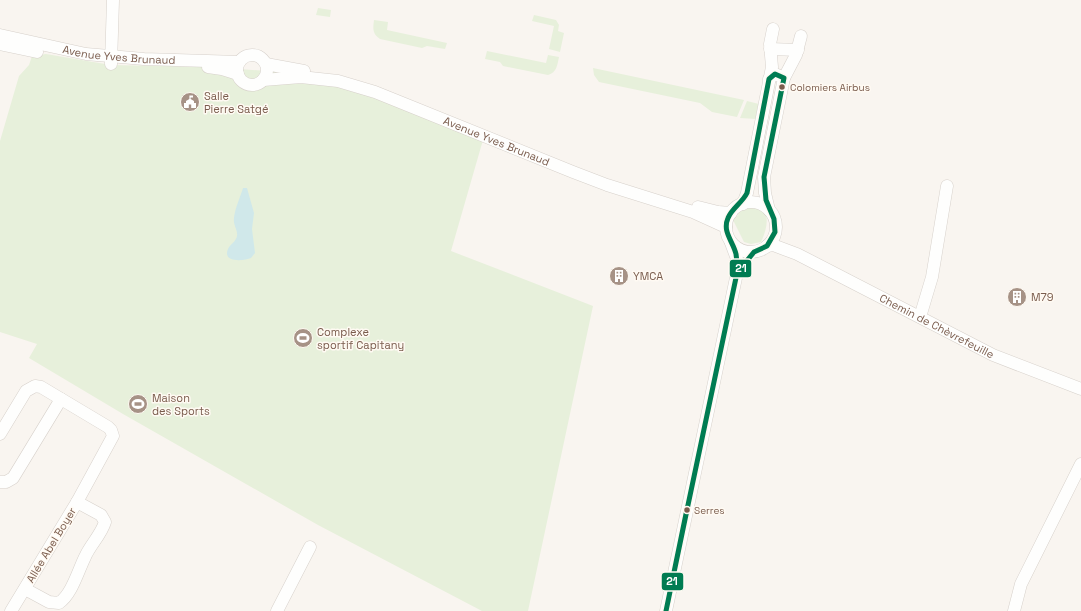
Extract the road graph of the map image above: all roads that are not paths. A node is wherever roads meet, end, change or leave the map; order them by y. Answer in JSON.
{"nodes":[{"id":1,"x":113,"y":0,"type":"edge"},
{"id":2,"x":773,"y":29,"type":"dead end"},
{"id":3,"x":0,"y":35,"type":"edge"},
{"id":4,"x":801,"y":36,"type":"dead end"},
{"id":5,"x":0,"y":44,"type":"edge"},
{"id":6,"x":770,"y":49,"type":"junction"},
{"id":7,"x":798,"y":50,"type":"junction"},
{"id":8,"x":111,"y":61,"type":"junction"},
{"id":9,"x":266,"y":64,"type":"junction"},
{"id":10,"x":239,"y":68,"type":"junction"},
{"id":11,"x":771,"y":73,"type":"junction"},
{"id":12,"x":786,"y":74,"type":"junction"},
{"id":13,"x":263,"y":80,"type":"junction"},
{"id":14,"x":947,"y":185,"type":"dead end"},
{"id":15,"x":742,"y":204,"type":"junction"},
{"id":16,"x":769,"y":210,"type":"junction"},
{"id":17,"x":730,"y":213,"type":"junction"},
{"id":18,"x":776,"y":225,"type":"junction"},
{"id":19,"x":726,"y":227,"type":"junction"},
{"id":20,"x":731,"y":243,"type":"junction"},
{"id":21,"x":767,"y":246,"type":"junction"},
{"id":22,"x":754,"y":252,"type":"junction"},
{"id":23,"x":797,"y":254,"type":"junction"},
{"id":24,"x":737,"y":273,"type":"junction"},
{"id":25,"x":920,"y":316,"type":"junction"},
{"id":26,"x":1081,"y":389,"type":"edge"},
{"id":27,"x":61,"y":399,"type":"junction"},
{"id":28,"x":0,"y":434,"type":"edge"},
{"id":29,"x":1081,"y":464,"type":"edge"},
{"id":30,"x":0,"y":482,"type":"edge"},
{"id":31,"x":77,"y":502,"type":"junction"},
{"id":32,"x":310,"y":547,"type":"dead end"},
{"id":33,"x":25,"y":589,"type":"junction"},
{"id":34,"x":11,"y":611,"type":"edge"},
{"id":35,"x":277,"y":611,"type":"edge"},
{"id":36,"x":666,"y":611,"type":"edge"},
{"id":37,"x":1014,"y":611,"type":"edge"}],
"edges":[{"from":1,"to":8,"type":"street"},
{"from":2,"to":6,"type":"street"},
{"from":3,"to":8,"type":"street","name":"Avenue Yves Brunaud"},
{"from":4,"to":7,"type":"street"},
{"from":5,"to":8,"type":"street","name":"Avenue Yves Brunaud"},
{"from":6,"to":7,"type":"street"},
{"from":6,"to":11,"type":"street"},
{"from":7,"to":12,"type":"street"},
{"from":8,"to":10,"type":"street","name":"Avenue Yves Brunaud"},
{"from":9,"to":10,"type":"street"},
{"from":9,"to":13,"type":"street"},
{"from":9,"to":17,"type":"street","name":"Avenue Yves Brunaud"},
{"from":10,"to":13,"type":"street"},
{"from":11,"to":12,"type":"street"},
{"from":11,"to":15,"type":"street"},
{"from":12,"to":16,"type":"street"},
{"from":13,"to":19,"type":"street","name":"Avenue Yves Brunaud"},
{"from":14,"to":25,"type":"street"},
{"from":15,"to":16,"type":"street"},
{"from":15,"to":17,"type":"street"},
{"from":16,"to":18,"type":"street"},
{"from":17,"to":19,"type":"street"},
{"from":18,"to":21,"type":"street"},
{"from":18,"to":23,"type":"street","name":"Chemin de Chèvrefeuille"},
{"from":19,"to":20,"type":"street"},
{"from":20,"to":22,"type":"street"},
{"from":20,"to":24,"type":"street"},
{"from":21,"to":22,"type":"street"},
{"from":21,"to":23,"type":"street","name":"Chemin de Chèvrefeuille"},
{"from":22,"to":24,"type":"street"},
{"from":23,"to":25,"type":"street","name":"Chemin de Chèvrefeuille"},
{"from":24,"to":36,"type":"street"},
{"from":25,"to":26,"type":"street","name":"Chemin de Chèvrefeuille"},
{"from":27,"to":28,"type":"street"},
{"from":27,"to":30,"type":"street"},
{"from":27,"to":31,"type":"street","name":"Allée Abel Boyer"},
{"from":29,"to":37,"type":"street"},
{"from":31,"to":33,"type":"street","name":"Allée Abel Boyer"},
{"from":31,"to":33,"type":"street","name":"Allée Abel Boyer"},
{"from":32,"to":35,"type":"street"},
{"from":33,"to":34,"type":"street","name":"Allée Abel Boyer"}]}
